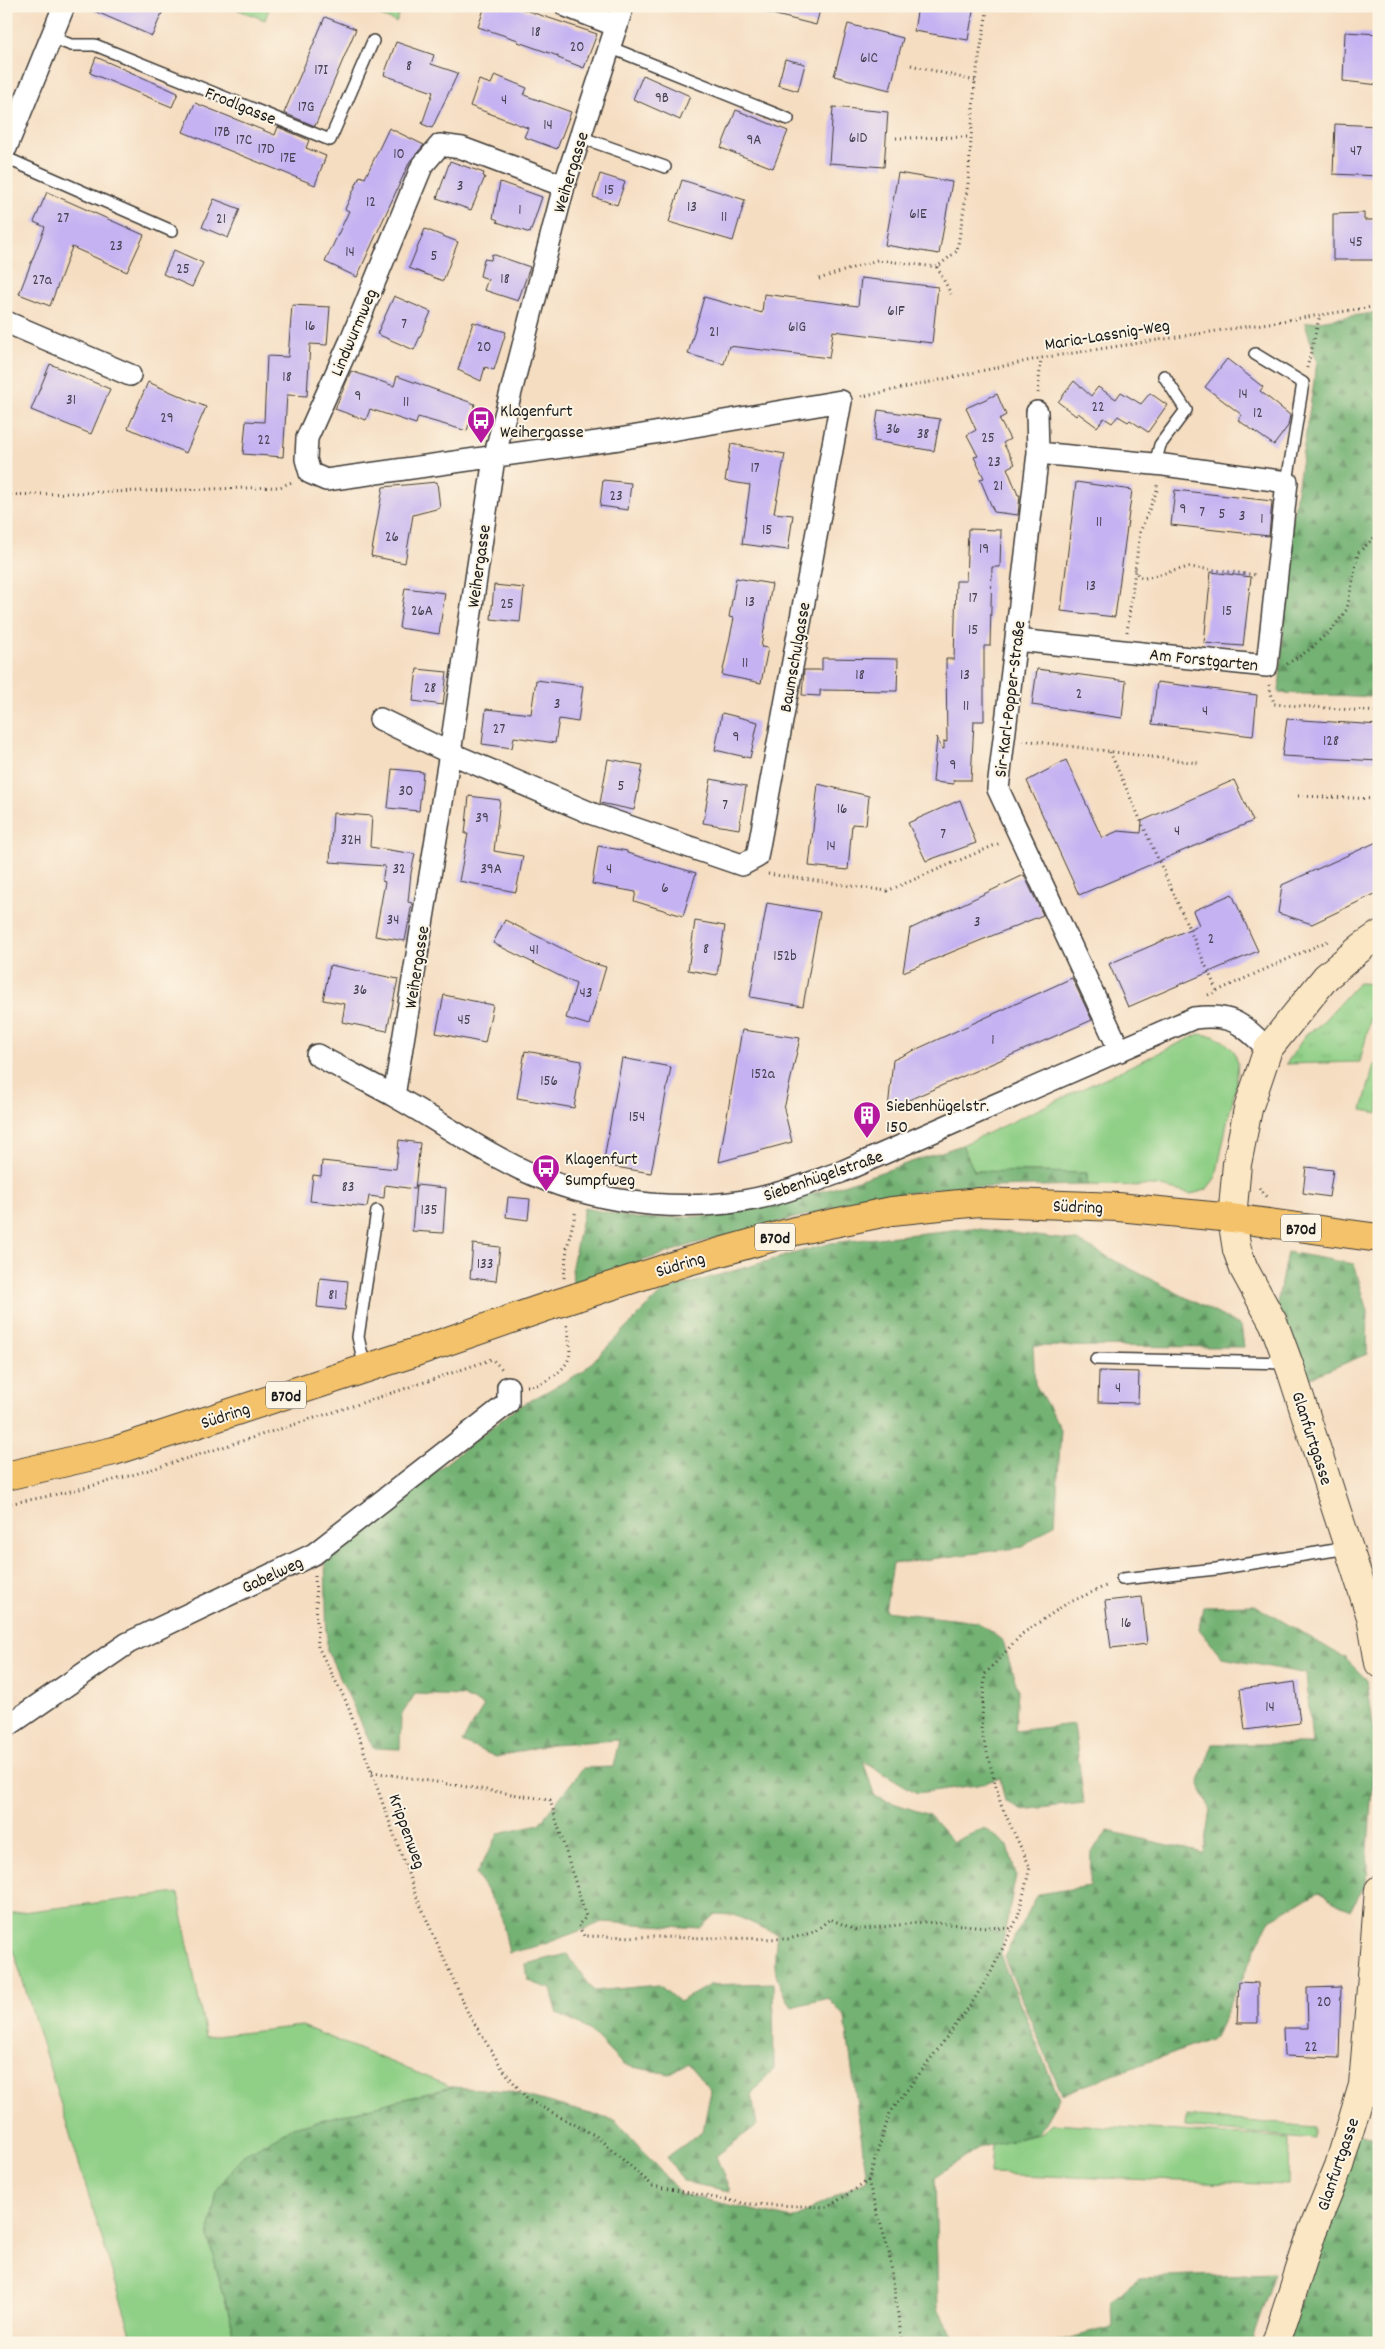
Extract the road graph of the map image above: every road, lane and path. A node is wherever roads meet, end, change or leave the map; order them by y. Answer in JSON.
{"nodes":[{"id":1,"x":64,"y":6,"type":"edge"},
{"id":2,"x":566,"y":6,"type":"edge"},
{"id":3,"x":988,"y":6,"type":"edge"},
{"id":4,"x":620,"y":16,"type":"edge"},
{"id":5,"x":51,"y":37,"type":"junction"},
{"id":6,"x":372,"y":42,"type":"dead end"},
{"id":7,"x":609,"y":47,"type":"junction"},
{"id":8,"x":911,"y":65,"type":"dead end"},
{"id":9,"x":975,"y":81,"type":"junction"},
{"id":10,"x":788,"y":119,"type":"dead end"},
{"id":11,"x":580,"y":137,"type":"junction"},
{"id":12,"x":970,"y":137,"type":"junction"},
{"id":13,"x":896,"y":138,"type":"dead end"},
{"id":14,"x":6,"y":148,"type":"edge"},
{"id":15,"x":6,"y":158,"type":"edge"},
{"id":16,"x":664,"y":167,"type":"dead end"},
{"id":17,"x":564,"y":186,"type":"junction"},
{"id":18,"x":172,"y":231,"type":"dead end"},
{"id":19,"x":937,"y":267,"type":"junction"},
{"id":20,"x":819,"y":279,"type":"dead end"},
{"id":21,"x":951,"y":294,"type":"dead end"},
{"id":22,"x":1379,"y":306,"type":"edge"},
{"id":23,"x":1320,"y":315,"type":"junction"},
{"id":24,"x":6,"y":322,"type":"edge"},
{"id":25,"x":1256,"y":354,"type":"dead end"},
{"id":26,"x":1041,"y":358,"type":"junction"},
{"id":27,"x":130,"y":375,"type":"dead end"},
{"id":28,"x":1164,"y":376,"type":"dead end"},
{"id":29,"x":1303,"y":383,"type":"junction"},
{"id":30,"x":841,"y":401,"type":"junction"},
{"id":31,"x":1037,"y":412,"type":"joint"},
{"id":32,"x":1038,"y":453,"type":"junction"},
{"id":33,"x":494,"y":458,"type":"junction"},
{"id":34,"x":1155,"y":464,"type":"junction"},
{"id":35,"x":310,"y":473,"type":"junction"},
{"id":36,"x":1287,"y":482,"type":"junction"},
{"id":37,"x":6,"y":495,"type":"edge"},
{"id":38,"x":1379,"y":533,"type":"edge"},
{"id":39,"x":1134,"y":569,"type":"junction"},
{"id":40,"x":1276,"y":578,"type":"junction"},
{"id":41,"x":1017,"y":640,"type":"junction"},
{"id":42,"x":1124,"y":651,"type":"junction"},
{"id":43,"x":1267,"y":666,"type":"junction"},
{"id":44,"x":1379,"y":712,"type":"edge"},
{"id":45,"x":380,"y":719,"type":"dead end"},
{"id":46,"x":1005,"y":738,"type":"junction"},
{"id":47,"x":1110,"y":752,"type":"junction"},
{"id":48,"x":450,"y":753,"type":"junction"},
{"id":49,"x":1198,"y":763,"type":"dead end"},
{"id":50,"x":1298,"y":796,"type":"dead end"},
{"id":51,"x":1379,"y":799,"type":"edge"},
{"id":52,"x":1019,"y":835,"type":"junction"},
{"id":53,"x":757,"y":857,"type":"junction"},
{"id":54,"x":1379,"y":935,"type":"edge"},
{"id":55,"x":1334,"y":939,"type":"dead end"},
{"id":56,"x":1217,"y":991,"type":"junction"},
{"id":57,"x":1200,"y":999,"type":"dead end"},
{"id":58,"x":1268,"y":1049,"type":"junction"},
{"id":59,"x":1120,"y":1051,"type":"junction"},
{"id":60,"x":317,"y":1055,"type":"dead end"},
{"id":61,"x":394,"y":1096,"type":"junction"},
{"id":62,"x":1258,"y":1180,"type":"dead end"},
{"id":63,"x":1270,"y":1201,"type":"dead end"},
{"id":64,"x":376,"y":1210,"type":"dead end"},
{"id":65,"x":1232,"y":1218,"type":"junction"},
{"id":66,"x":1379,"y":1238,"type":"edge"},
{"id":67,"x":1096,"y":1358,"type":"dead end"},
{"id":68,"x":1288,"y":1363,"type":"junction"},
{"id":69,"x":365,"y":1369,"type":"junction"},
{"id":70,"x":508,"y":1387,"type":"joint"},
{"id":71,"x":6,"y":1476,"type":"edge"},
{"id":72,"x":6,"y":1504,"type":"edge"},
{"id":73,"x":1348,"y":1548,"type":"junction"},
{"id":74,"x":314,"y":1554,"type":"junction"},
{"id":75,"x":1122,"y":1579,"type":"joint"},
{"id":76,"x":1379,"y":1663,"type":"edge"},
{"id":77,"x":6,"y":1727,"type":"edge"},
{"id":78,"x":372,"y":1772,"type":"junction"},
{"id":79,"x":1379,"y":1890,"type":"edge"},
{"id":80,"x":1013,"y":1928,"type":"junction"},
{"id":81,"x":868,"y":2182,"type":"junction"},
{"id":82,"x":902,"y":2343,"type":"edge"},
{"id":83,"x":1276,"y":2343,"type":"edge"}],
"edges":[{"from":1,"to":5,"type":"street"},
{"from":2,"to":4,"type":"street"},
{"from":3,"to":9,"type":"path"},
{"from":4,"to":7,"type":"street","name":"Weihergasse"},
{"from":5,"to":6,"type":"lane","name":"Frodlgasse"},
{"from":5,"to":14,"type":"street"},
{"from":7,"to":10,"type":"lane"},
{"from":7,"to":11,"type":"street","name":"Weihergasse"},
{"from":8,"to":9,"type":"path"},
{"from":9,"to":12,"type":"path"},
{"from":11,"to":16,"type":"lane"},
{"from":11,"to":17,"type":"street","name":"Weihergasse"},
{"from":12,"to":13,"type":"path"},
{"from":12,"to":19,"type":"path"},
{"from":15,"to":18,"type":"lane"},
{"from":17,"to":33,"type":"street","name":"Weihergasse"},
{"from":17,"to":35,"type":"street","name":"Lindwurmweg"},
{"from":19,"to":20,"type":"path"},
{"from":19,"to":21,"type":"path"},
{"from":22,"to":23,"type":"path","name":"Maria-Lassnig-Weg"},
{"from":23,"to":26,"type":"path","name":"Maria-Lassnig-Weg"},
{"from":23,"to":29,"type":"path"},
{"from":24,"to":27,"type":"street"},
{"from":25,"to":29,"type":"lane"},
{"from":26,"to":30,"type":"path","name":"Maria-Lassnig-Weg"},
{"from":26,"to":31,"type":"path"},
{"from":28,"to":34,"type":"lane"},
{"from":29,"to":36,"type":"lane","name":"Am Forstgarten"},
{"from":30,"to":33,"type":"street"},
{"from":30,"to":53,"type":"street","name":"Baumschulgasse"},
{"from":31,"to":32,"type":"street","name":"Sir-Karl-Popper-Straße"},
{"from":32,"to":34,"type":"street"},
{"from":32,"to":41,"type":"street","name":"Sir-Karl-Popper-Straße"},
{"from":33,"to":35,"type":"street"},
{"from":33,"to":48,"type":"street","name":"Weihergasse"},
{"from":34,"to":36,"type":"street"},
{"from":34,"to":39,"type":"path"},
{"from":35,"to":37,"type":"path"},
{"from":36,"to":40,"type":"street","name":"Am Forstgarten"},
{"from":38,"to":43,"type":"path"},
{"from":39,"to":40,"type":"path"},
{"from":39,"to":42,"type":"path"},
{"from":40,"to":43,"type":"street","name":"Am Forstgarten"},
{"from":41,"to":42,"type":"street","name":"Am Forstgarten"},
{"from":41,"to":46,"type":"street","name":"Sir-Karl-Popper-Straße"},
{"from":42,"to":43,"type":"street","name":"Am Forstgarten"},
{"from":43,"to":44,"type":"path"},
{"from":45,"to":48,"type":"street"},
{"from":46,"to":47,"type":"path"},
{"from":46,"to":52,"type":"street","name":"Sir-Karl-Popper-Straße"},
{"from":47,"to":49,"type":"path"},
{"from":47,"to":56,"type":"path"},
{"from":48,"to":53,"type":"street"},
{"from":48,"to":61,"type":"street","name":"Weihergasse"},
{"from":50,"to":51,"type":"path"},
{"from":52,"to":53,"type":"path"},
{"from":52,"to":59,"type":"street","name":"Sir-Karl-Popper-Straße"},
{"from":54,"to":58,"type":"street"},
{"from":55,"to":56,"type":"path"},
{"from":56,"to":57,"type":"path"},
{"from":58,"to":59,"type":"street","name":"Siebenhügelstraße"},
{"from":58,"to":65,"type":"street"},
{"from":59,"to":61,"type":"street","name":"Siebenhügelstraße"},
{"from":60,"to":61,"type":"street","name":"Siebenhügelstraße"},
{"from":62,"to":63,"type":"path"},
{"from":64,"to":69,"type":"lane"},
{"from":65,"to":66,"type":"main road","name":"Südring","number":"B70d"},
{"from":65,"to":68,"type":"street","name":"Glanfurtgasse"},
{"from":65,"to":69,"type":"main road","name":"Südring","number":"B70d","bridge":true},
{"from":67,"to":68,"type":"lane"},
{"from":68,"to":73,"type":"street","name":"Glanfurtgasse"},
{"from":69,"to":71,"type":"main road","name":"Südring","number":"B70d"},
{"from":70,"to":72,"type":"path"},
{"from":70,"to":74,"type":"street","name":"Gabelweg"},
{"from":73,"to":75,"type":"lane"},
{"from":73,"to":76,"type":"street","name":"Glanfurtgasse"},
{"from":74,"to":77,"type":"street","name":"Gabelweg"},
{"from":74,"to":78,"type":"path","name":"Krippenweg"},
{"from":75,"to":80,"type":"path"},
{"from":78,"to":80,"type":"path"},
{"from":78,"to":81,"type":"path","name":"Krippenweg"},
{"from":79,"to":83,"type":"street","name":"Glanfurtgasse"},
{"from":80,"to":81,"type":"path"},
{"from":81,"to":82,"type":"path"}]}
